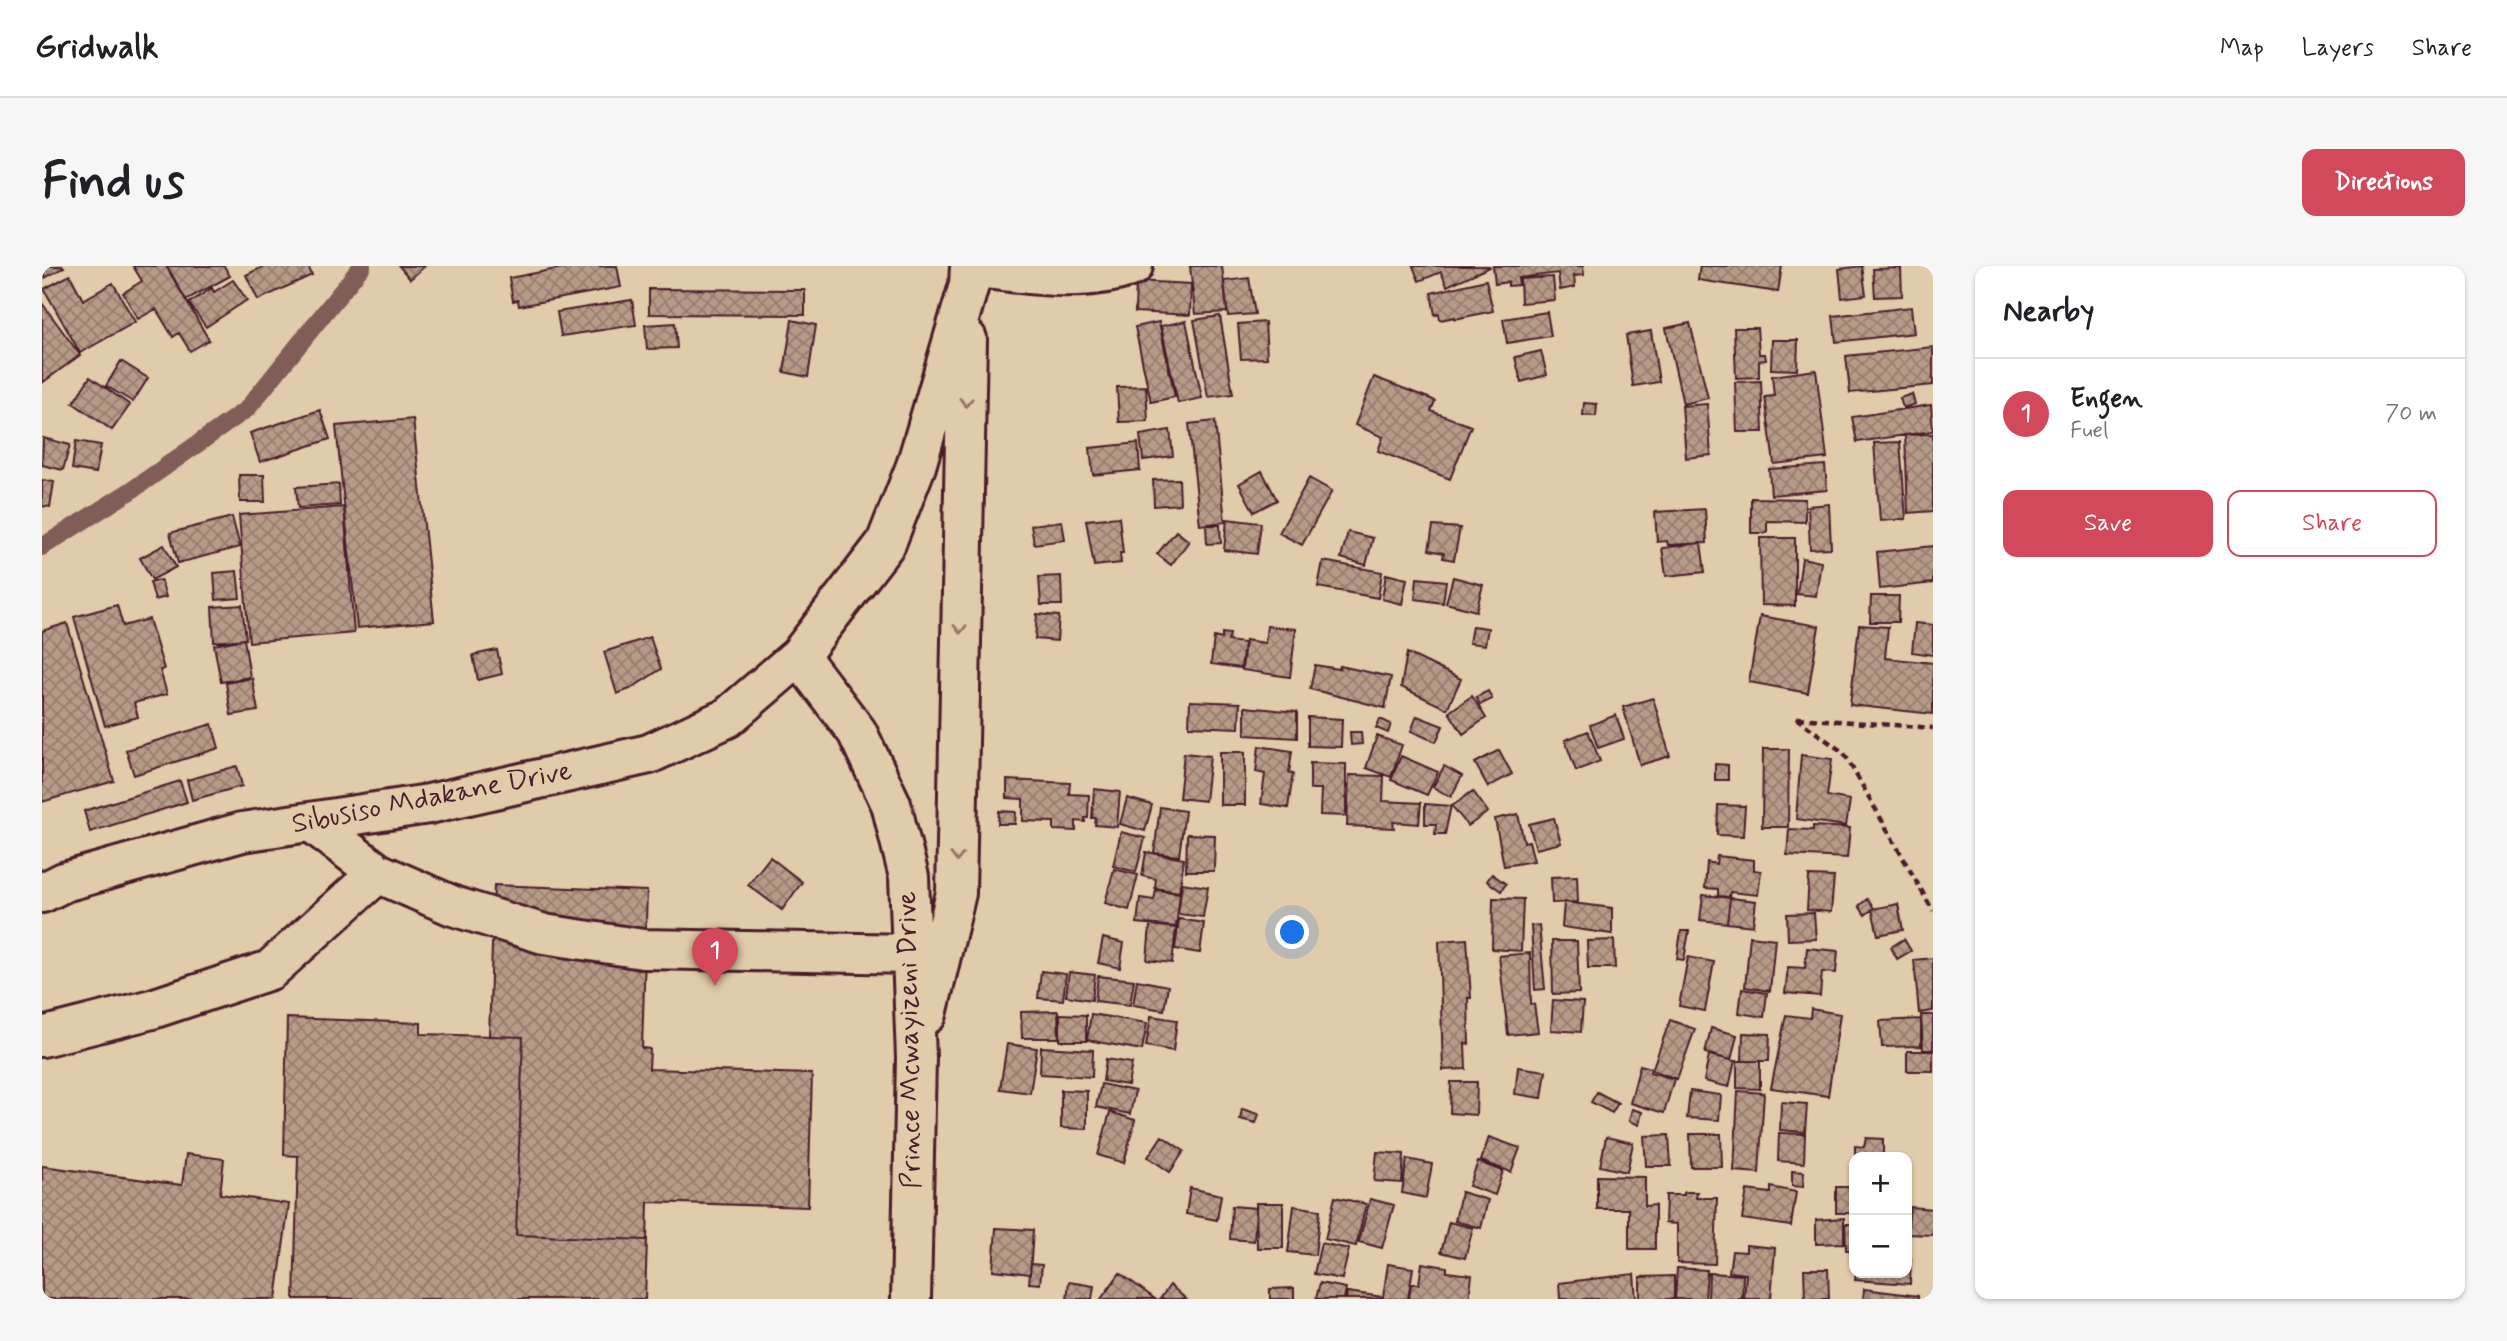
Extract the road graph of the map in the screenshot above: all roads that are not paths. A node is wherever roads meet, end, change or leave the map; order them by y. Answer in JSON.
{"nodes":[{"id":1,"x":1133,"y":266,"type":"edge"},
{"id":2,"x":969,"y":273,"type":"edge"},
{"id":3,"x":799,"y":656,"type":"junction"},
{"id":4,"x":312,"y":822,"type":"junction"},
{"id":5,"x":378,"y":873,"type":"junction"},
{"id":6,"x":42,"y":893,"type":"edge"},
{"id":7,"x":912,"y":954,"type":"junction"},
{"id":8,"x":42,"y":1037,"type":"edge"},
{"id":9,"x":916,"y":1058,"type":"junction"},
{"id":10,"x":911,"y":1299,"type":"edge"}],
"edges":[{"from":1,"to":2,"type":"street"},
{"from":2,"to":3,"type":"street"},
{"from":2,"to":9,"type":"street","one_way":true},
{"from":3,"to":4,"type":"street","name":"Sibusiso Mdakane Drive"},
{"from":3,"to":7,"type":"street","name":"Prince Mcwayizeni Drive"},
{"from":4,"to":5,"type":"street"},
{"from":4,"to":6,"type":"street","name":"Sibusiso Mdakane Drive"},
{"from":5,"to":7,"type":"street"},
{"from":5,"to":8,"type":"street"},
{"from":7,"to":9,"type":"street","name":"Prince Mcwayizeni Drive"},
{"from":9,"to":10,"type":"street","name":"Prince Mcwayizeni Drive"}]}
